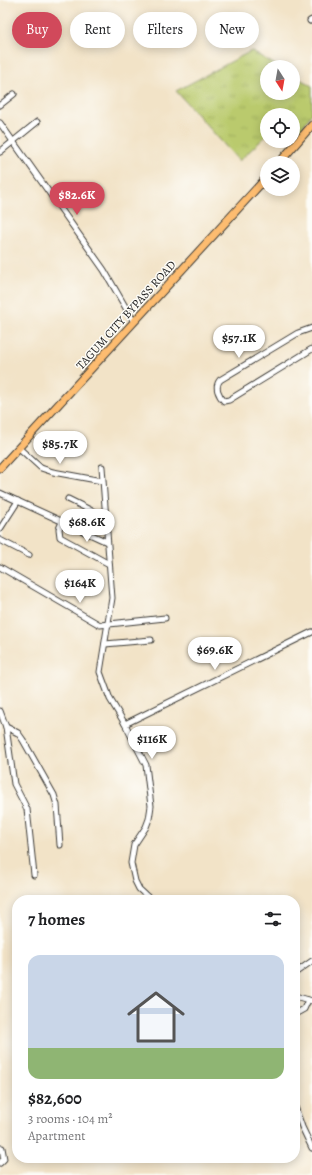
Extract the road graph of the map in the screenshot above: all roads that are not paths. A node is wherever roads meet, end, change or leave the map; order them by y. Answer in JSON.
{"nodes":[{"id":1,"x":14,"y":94,"type":"dead end"},
{"id":2,"x":0,"y":105,"type":"edge"},
{"id":3,"x":37,"y":122,"type":"dead end"},
{"id":4,"x":0,"y":123,"type":"edge"},
{"id":5,"x":312,"y":125,"type":"edge"},
{"id":6,"x":13,"y":141,"type":"junction"},
{"id":7,"x":0,"y":152,"type":"edge"},
{"id":8,"x":285,"y":156,"type":"edge"},
{"id":9,"x":260,"y":184,"type":"edge"},
{"id":10,"x":134,"y":322,"type":"junction"},
{"id":11,"x":312,"y":328,"type":"edge"},
{"id":12,"x":312,"y":349,"type":"edge"},
{"id":13,"x":19,"y":448,"type":"junction"},
{"id":14,"x":102,"y":466,"type":"dead end"},
{"id":15,"x":0,"y":468,"type":"edge"},
{"id":16,"x":102,"y":481,"type":"junction"},
{"id":17,"x":0,"y":493,"type":"edge"},
{"id":18,"x":68,"y":499,"type":"dead end"},
{"id":19,"x":18,"y":501,"type":"junction"},
{"id":20,"x":106,"y":518,"type":"junction"},
{"id":21,"x":62,"y":522,"type":"junction"},
{"id":22,"x":0,"y":530,"type":"edge"},
{"id":23,"x":0,"y":540,"type":"edge"},
{"id":24,"x":107,"y":542,"type":"junction"},
{"id":25,"x":29,"y":555,"type":"dead end"},
{"id":26,"x":110,"y":564,"type":"junction"},
{"id":27,"x":0,"y":567,"type":"edge"},
{"id":28,"x":165,"y":618,"type":"dead end"},
{"id":29,"x":107,"y":626,"type":"junction"},
{"id":30,"x":312,"y":632,"type":"edge"},
{"id":31,"x":151,"y":640,"type":"dead end"},
{"id":32,"x":105,"y":644,"type":"junction"},
{"id":33,"x":0,"y":711,"type":"edge"},
{"id":34,"x":125,"y":724,"type":"junction"},
{"id":35,"x":6,"y":727,"type":"junction"},
{"id":36,"x":60,"y":845,"type":"dead end"},
{"id":37,"x":34,"y":875,"type":"dead end"},
{"id":38,"x":146,"y":895,"type":"edge"},
{"id":39,"x":312,"y":962,"type":"edge"},
{"id":40,"x":300,"y":970,"type":"edge"},
{"id":41,"x":300,"y":997,"type":"edge"},
{"id":42,"x":310,"y":1000,"type":"edge"},
{"id":43,"x":300,"y":1011,"type":"edge"},
{"id":44,"x":300,"y":1121,"type":"edge"},
{"id":45,"x":2,"y":1148,"type":"dead end"},
{"id":46,"x":312,"y":1148,"type":"edge"},
{"id":47,"x":0,"y":1163,"type":"edge"}],
"edges":[{"from":1,"to":2,"type":"street"},
{"from":3,"to":6,"type":"street"},
{"from":4,"to":6,"type":"street"},
{"from":5,"to":8,"type":"main road"},
{"from":6,"to":7,"type":"street"},
{"from":6,"to":10,"type":"street"},
{"from":9,"to":10,"type":"main road","name":"TAGUM CITY BYPASS ROAD"},
{"from":10,"to":13,"type":"main road","name":"TAGUM CITY BYPASS ROAD"},
{"from":11,"to":12,"type":"street"},
{"from":13,"to":15,"type":"main road","name":"TAGUM CITY BYPASS ROAD"},
{"from":13,"to":16,"type":"street"},
{"from":14,"to":16,"type":"street"},
{"from":16,"to":20,"type":"street"},
{"from":17,"to":19,"type":"street"},
{"from":18,"to":20,"type":"street"},
{"from":19,"to":21,"type":"street"},
{"from":19,"to":22,"type":"street"},
{"from":20,"to":24,"type":"street"},
{"from":21,"to":24,"type":"street"},
{"from":21,"to":26,"type":"street"},
{"from":23,"to":25,"type":"street"},
{"from":24,"to":26,"type":"street"},
{"from":26,"to":29,"type":"street"},
{"from":27,"to":29,"type":"street"},
{"from":28,"to":29,"type":"street"},
{"from":29,"to":32,"type":"street"},
{"from":30,"to":34,"type":"street"},
{"from":31,"to":32,"type":"street"},
{"from":32,"to":34,"type":"street"},
{"from":33,"to":35,"type":"street"},
{"from":34,"to":38,"type":"street"},
{"from":35,"to":36,"type":"street"},
{"from":35,"to":37,"type":"street"},
{"from":39,"to":40,"type":"street"},
{"from":41,"to":42,"type":"street"},
{"from":42,"to":43,"type":"street"},
{"from":44,"to":46,"type":"street"},
{"from":45,"to":47,"type":"street"}]}
